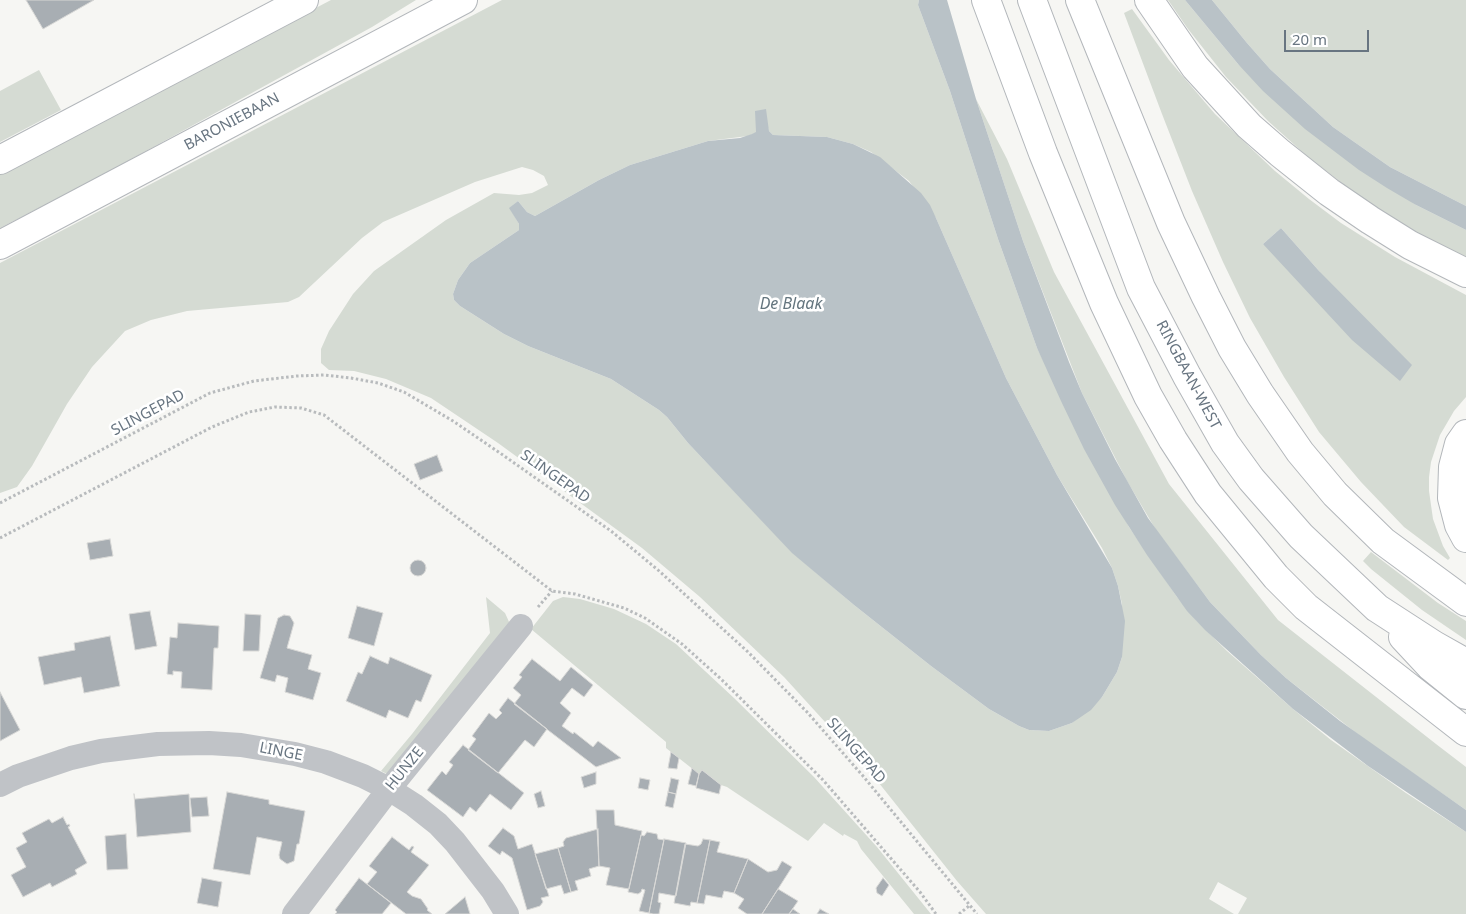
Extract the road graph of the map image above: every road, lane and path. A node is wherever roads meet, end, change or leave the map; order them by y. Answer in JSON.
{"nodes":[{"id":1,"x":304,"y":0,"type":"edge"},
{"id":2,"x":464,"y":0,"type":"edge"},
{"id":3,"x":986,"y":0,"type":"edge"},
{"id":4,"x":1032,"y":0,"type":"edge"},
{"id":5,"x":1080,"y":0,"type":"edge"},
{"id":6,"x":1149,"y":0,"type":"edge"},
{"id":7,"x":0,"y":160,"type":"edge"},
{"id":8,"x":0,"y":245,"type":"edge"},
{"id":9,"x":1466,"y":274,"type":"edge"},
{"id":10,"x":1466,"y":434,"type":"edge"},
{"id":11,"x":0,"y":503,"type":"edge"},
{"id":12,"x":0,"y":538,"type":"edge"},
{"id":13,"x":1466,"y":538,"type":"edge"},
{"id":14,"x":1466,"y":602,"type":"edge"},
{"id":15,"x":1377,"y":608,"type":"junction"},
{"id":16,"x":521,"y":626,"type":"dead end"},
{"id":17,"x":1466,"y":663,"type":"edge"},
{"id":18,"x":1466,"y":696,"type":"edge"},
{"id":19,"x":1466,"y":732,"type":"edge"},
{"id":20,"x":0,"y":786,"type":"edge"},
{"id":21,"x":389,"y":789,"type":"junction"},
{"id":22,"x":969,"y":906,"type":"junction"},
{"id":23,"x":294,"y":914,"type":"edge"},
{"id":24,"x":507,"y":914,"type":"edge"},
{"id":25,"x":936,"y":914,"type":"edge"},
{"id":26,"x":959,"y":914,"type":"edge"},
{"id":27,"x":977,"y":914,"type":"edge"}],
"edges":[{"from":1,"to":7,"type":"main road"},
{"from":2,"to":8,"type":"main road","name":"BARONIEBAAN"},
{"from":3,"to":19,"type":"main road"},
{"from":4,"to":15,"type":"main road","name":"RINGBAAN-WEST"},
{"from":5,"to":14,"type":"main road"},
{"from":6,"to":9,"type":"main road"},
{"from":10,"to":13,"type":"main road"},
{"from":11,"to":22,"type":"path","name":"SLINGEPAD"},
{"from":12,"to":25,"type":"path"},
{"from":15,"to":17,"type":"main road","name":"RINGBAAN-WEST"},
{"from":15,"to":18,"type":"main road"},
{"from":16,"to":21,"type":"street","name":"HUNZE"},
{"from":20,"to":21,"type":"street","name":"LINGE"},
{"from":21,"to":23,"type":"street","name":"HUNZE"},
{"from":21,"to":24,"type":"street","name":"LINGE"},
{"from":22,"to":26,"type":"path"},
{"from":22,"to":27,"type":"path","name":"SLINGEPAD"}]}
